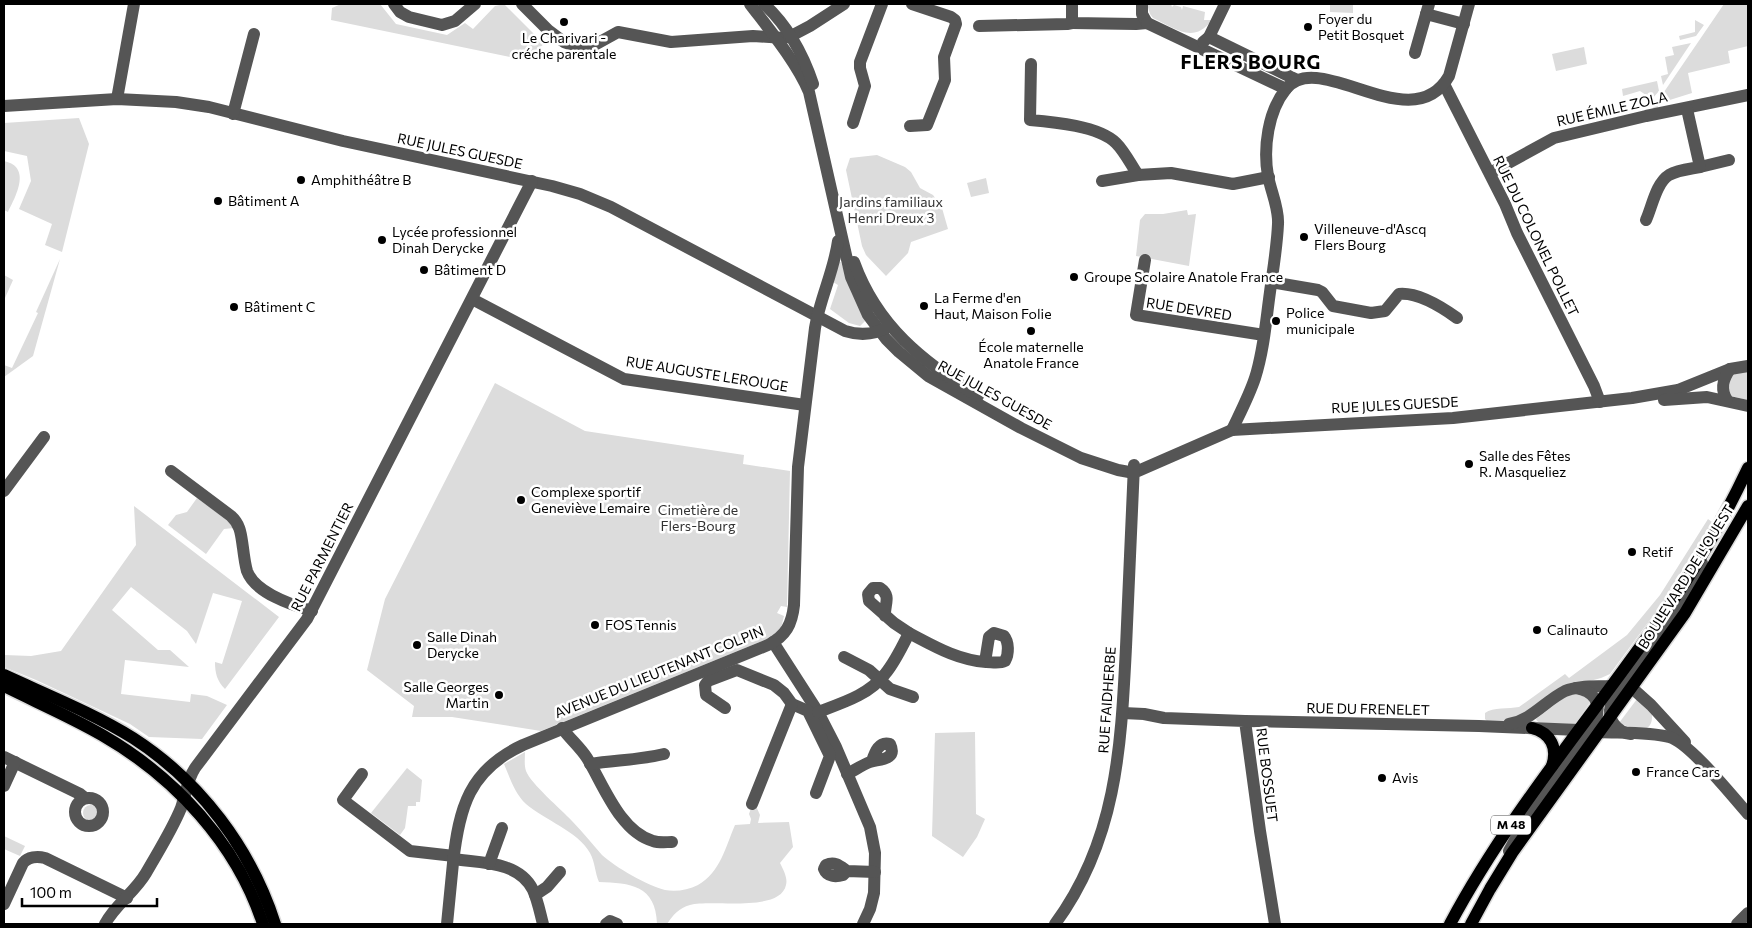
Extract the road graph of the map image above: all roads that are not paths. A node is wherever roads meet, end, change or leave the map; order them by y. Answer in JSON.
{"nodes":[{"id":1,"x":134,"y":4,"type":"edge"},
{"id":2,"x":394,"y":4,"type":"edge"},
{"id":3,"x":475,"y":4,"type":"edge"},
{"id":4,"x":522,"y":4,"type":"edge"},
{"id":5,"x":750,"y":4,"type":"edge"},
{"id":6,"x":764,"y":4,"type":"edge"},
{"id":7,"x":844,"y":4,"type":"edge"},
{"id":8,"x":882,"y":4,"type":"edge"},
{"id":9,"x":912,"y":4,"type":"edge"},
{"id":10,"x":1072,"y":4,"type":"edge"},
{"id":11,"x":1142,"y":4,"type":"edge"},
{"id":12,"x":1225,"y":4,"type":"edge"},
{"id":13,"x":1469,"y":4,"type":"edge"},
{"id":14,"x":1427,"y":9,"type":"edge"},
{"id":15,"x":761,"y":19,"type":"junction"},
{"id":16,"x":1072,"y":23,"type":"junction"},
{"id":17,"x":1147,"y":23,"type":"junction"},
{"id":18,"x":1464,"y":24,"type":"junction"},
{"id":19,"x":979,"y":26,"type":"dead end"},
{"id":20,"x":254,"y":34,"type":"dead end"},
{"id":21,"x":753,"y":36,"type":"junction"},
{"id":22,"x":791,"y":36,"type":"junction"},
{"id":23,"x":774,"y":37,"type":"junction"},
{"id":24,"x":1209,"y":37,"type":"junction"},
{"id":25,"x":1192,"y":44,"type":"junction"},
{"id":26,"x":1415,"y":53,"type":"dead end"},
{"id":27,"x":1031,"y":64,"type":"dead end"},
{"id":28,"x":1296,"y":80,"type":"junction"},
{"id":29,"x":1444,"y":84,"type":"junction"},
{"id":30,"x":1286,"y":89,"type":"junction"},
{"id":31,"x":1748,"y":95,"type":"edge"},
{"id":32,"x":117,"y":99,"type":"junction"},
{"id":33,"x":4,"y":106,"type":"edge"},
{"id":34,"x":1687,"y":108,"type":"junction"},
{"id":35,"x":233,"y":114,"type":"junction"},
{"id":36,"x":852,"y":123,"type":"dead end"},
{"id":37,"x":910,"y":126,"type":"dead end"},
{"id":38,"x":1729,"y":160,"type":"dead end"},
{"id":39,"x":1700,"y":167,"type":"junction"},
{"id":40,"x":1490,"y":173,"type":"junction"},
{"id":41,"x":1138,"y":175,"type":"junction"},
{"id":42,"x":1269,"y":177,"type":"junction"},
{"id":43,"x":1102,"y":180,"type":"dead end"},
{"id":44,"x":532,"y":181,"type":"junction"},
{"id":45,"x":1646,"y":220,"type":"dead end"},
{"id":46,"x":840,"y":231,"type":"junction"},
{"id":47,"x":1145,"y":260,"type":"dead end"},
{"id":48,"x":1271,"y":282,"type":"junction"},
{"id":49,"x":472,"y":299,"type":"junction"},
{"id":50,"x":817,"y":316,"type":"junction"},
{"id":51,"x":1457,"y":318,"type":"dead end"},
{"id":52,"x":885,"y":328,"type":"junction"},
{"id":53,"x":1264,"y":335,"type":"junction"},
{"id":54,"x":1748,"y":366,"type":"edge"},
{"id":55,"x":1730,"y":369,"type":"junction"},
{"id":56,"x":1632,"y":398,"type":"junction"},
{"id":57,"x":1727,"y":400,"type":"junction"},
{"id":58,"x":1600,"y":402,"type":"junction"},
{"id":59,"x":806,"y":405,"type":"junction"},
{"id":60,"x":1748,"y":406,"type":"edge"},
{"id":61,"x":1232,"y":430,"type":"junction"},
{"id":62,"x":44,"y":437,"type":"dead end"},
{"id":63,"x":1134,"y":468,"type":"junction"},
{"id":64,"x":1748,"y":468,"type":"edge"},
{"id":65,"x":171,"y":471,"type":"dead end"},
{"id":66,"x":4,"y":492,"type":"edge"},
{"id":67,"x":1748,"y":506,"type":"edge"},
{"id":68,"x":1719,"y":526,"type":"joint"},
{"id":69,"x":312,"y":611,"type":"junction"},
{"id":70,"x":886,"y":616,"type":"dead end"},
{"id":71,"x":909,"y":633,"type":"junction"},
{"id":72,"x":773,"y":642,"type":"junction"},
{"id":73,"x":844,"y":657,"type":"dead end"},
{"id":74,"x":985,"y":662,"type":"dead end"},
{"id":75,"x":4,"y":675,"type":"edge"},
{"id":76,"x":880,"y":680,"type":"junction"},
{"id":77,"x":4,"y":686,"type":"edge"},
{"id":78,"x":1622,"y":687,"type":"junction"},
{"id":79,"x":1576,"y":688,"type":"junction"},
{"id":80,"x":913,"y":696,"type":"dead end"},
{"id":81,"x":809,"y":699,"type":"junction"},
{"id":82,"x":792,"y":704,"type":"junction"},
{"id":83,"x":1598,"y":704,"type":"junction"},
{"id":84,"x":725,"y":708,"type":"dead end"},
{"id":85,"x":818,"y":712,"type":"junction"},
{"id":86,"x":1123,"y":714,"type":"junction"},
{"id":87,"x":1610,"y":718,"type":"junction"},
{"id":88,"x":1245,"y":721,"type":"junction"},
{"id":89,"x":1489,"y":726,"type":"junction"},
{"id":90,"x":562,"y":728,"type":"junction"},
{"id":91,"x":1532,"y":728,"type":"junction"},
{"id":92,"x":1589,"y":731,"type":"junction"},
{"id":93,"x":1631,"y":734,"type":"junction"},
{"id":94,"x":1692,"y":752,"type":"junction"},
{"id":95,"x":664,"y":754,"type":"dead end"},
{"id":96,"x":834,"y":754,"type":"junction"},
{"id":97,"x":9,"y":760,"type":"edge"},
{"id":98,"x":872,"y":760,"type":"dead end"},
{"id":99,"x":590,"y":764,"type":"junction"},
{"id":100,"x":1550,"y":770,"type":"junction"},
{"id":101,"x":362,"y":774,"type":"dead end"},
{"id":102,"x":847,"y":774,"type":"junction"},
{"id":103,"x":188,"y":782,"type":"junction"},
{"id":104,"x":4,"y":786,"type":"edge"},
{"id":105,"x":816,"y":793,"type":"dead end"},
{"id":106,"x":85,"y":798,"type":"dead end"},
{"id":107,"x":184,"y":798,"type":"junction"},
{"id":108,"x":752,"y":804,"type":"dead end"},
{"id":109,"x":1748,"y":814,"type":"edge"},
{"id":110,"x":502,"y":828,"type":"dead end"},
{"id":111,"x":672,"y":842,"type":"dead end"},
{"id":112,"x":454,"y":858,"type":"junction"},
{"id":113,"x":490,"y":864,"type":"junction"},
{"id":114,"x":846,"y":871,"type":"dead end"},
{"id":115,"x":560,"y":872,"type":"dead end"},
{"id":116,"x":875,"y":872,"type":"junction"},
{"id":117,"x":1490,"y":889,"type":"joint"},
{"id":118,"x":535,"y":895,"type":"junction"},
{"id":119,"x":127,"y":898,"type":"junction"},
{"id":120,"x":4,"y":904,"type":"edge"},
{"id":121,"x":1748,"y":914,"type":"edge"},
{"id":122,"x":105,"y":924,"type":"edge"},
{"id":123,"x":263,"y":924,"type":"edge"},
{"id":124,"x":275,"y":924,"type":"edge"},
{"id":125,"x":446,"y":924,"type":"edge"},
{"id":126,"x":543,"y":924,"type":"edge"},
{"id":127,"x":606,"y":924,"type":"edge"},
{"id":128,"x":617,"y":924,"type":"edge"},
{"id":129,"x":862,"y":924,"type":"edge"},
{"id":130,"x":1055,"y":924,"type":"edge"},
{"id":131,"x":1275,"y":924,"type":"edge"},
{"id":132,"x":1450,"y":924,"type":"edge"},
{"id":133,"x":1470,"y":924,"type":"edge"},
{"id":134,"x":1737,"y":924,"type":"edge"}],
"edges":[{"from":1,"to":32,"type":"street"},
{"from":2,"to":3,"type":"street"},
{"from":4,"to":21,"type":"street"},
{"from":5,"to":15,"type":"street"},
{"from":6,"to":22,"type":"street"},
{"from":7,"to":22,"type":"street"},
{"from":8,"to":36,"type":"street"},
{"from":9,"to":37,"type":"street"},
{"from":10,"to":16,"type":"street"},
{"from":11,"to":17,"type":"street"},
{"from":12,"to":24,"type":"street"},
{"from":13,"to":18,"type":"street"},
{"from":14,"to":18,"type":"street"},
{"from":14,"to":26,"type":"street"},
{"from":15,"to":21,"type":"street"},
{"from":15,"to":23,"type":"street"},
{"from":16,"to":17,"type":"street"},
{"from":16,"to":19,"type":"street"},
{"from":17,"to":25,"type":"street"},
{"from":18,"to":29,"type":"street"},
{"from":20,"to":35,"type":"street"},
{"from":21,"to":23,"type":"street"},
{"from":22,"to":23,"type":"street"},
{"from":22,"to":52,"type":"street"},
{"from":23,"to":46,"type":"street"},
{"from":24,"to":25,"type":"street"},
{"from":24,"to":28,"type":"street"},
{"from":25,"to":30,"type":"street"},
{"from":27,"to":41,"type":"street"},
{"from":28,"to":29,"type":"street"},
{"from":28,"to":30,"type":"street"},
{"from":29,"to":40,"type":"street","name":"RUE DU COLONEL POLLET"},
{"from":30,"to":42,"type":"street"},
{"from":31,"to":34,"type":"street","name":"RUE ÉMILE ZOLA"},
{"from":32,"to":33,"type":"street","name":"RUE JULES GUESDE"},
{"from":32,"to":35,"type":"street","name":"RUE JULES GUESDE"},
{"from":34,"to":39,"type":"street"},
{"from":34,"to":40,"type":"street","name":"RUE ÉMILE ZOLA"},
{"from":35,"to":44,"type":"street","name":"RUE JULES GUESDE"},
{"from":38,"to":39,"type":"street"},
{"from":39,"to":45,"type":"street"},
{"from":40,"to":58,"type":"street","name":"RUE DU COLONEL POLLET"},
{"from":41,"to":42,"type":"street"},
{"from":41,"to":43,"type":"street"},
{"from":42,"to":48,"type":"street"},
{"from":44,"to":49,"type":"street","name":"RUE PARMENTIER"},
{"from":44,"to":50,"type":"street","name":"RUE JULES GUESDE"},
{"from":46,"to":50,"type":"street","name":"AVENUE DU LIEUTENANT COLPIN"},
{"from":46,"to":52,"type":"street"},
{"from":47,"to":53,"type":"street","name":"RUE DEVRED"},
{"from":48,"to":51,"type":"street"},
{"from":48,"to":53,"type":"street"},
{"from":49,"to":59,"type":"street","name":"RUE AUGUSTE LEROUGE"},
{"from":49,"to":69,"type":"street","name":"RUE PARMENTIER"},
{"from":50,"to":52,"type":"street","name":"RUE JULES GUESDE"},
{"from":50,"to":59,"type":"street","name":"AVENUE DU LIEUTENANT COLPIN"},
{"from":52,"to":63,"type":"street","name":"RUE JULES GUESDE"},
{"from":53,"to":61,"type":"street"},
{"from":54,"to":55,"type":"street","name":"RUE JULES GUESDE"},
{"from":55,"to":56,"type":"street","name":"RUE JULES GUESDE"},
{"from":55,"to":57,"type":"street"},
{"from":56,"to":57,"type":"street","name":"RUE JULES GUESDE"},
{"from":56,"to":58,"type":"street","name":"RUE JULES GUESDE"},
{"from":57,"to":60,"type":"street","name":"RUE JULES GUESDE"},
{"from":58,"to":61,"type":"street","name":"RUE JULES GUESDE"},
{"from":59,"to":72,"type":"street","name":"AVENUE DU LIEUTENANT COLPIN"},
{"from":61,"to":63,"type":"street","name":"RUE JULES GUESDE"},
{"from":62,"to":66,"type":"street"},
{"from":63,"to":86,"type":"street","name":"RUE FAIDHERBE"},
{"from":64,"to":68,"type":"main road","name":"BOULEVARD DE L'OUEST"},
{"from":65,"to":69,"type":"street"},
{"from":67,"to":78,"type":"main road","name":"BOULEVARD DE L'OUEST","number":"M 48"},
{"from":68,"to":78,"type":"street","name":"BOULEVARD DE L'OUEST"},
{"from":69,"to":103,"type":"street","name":"RUE PARMENTIER"},
{"from":70,"to":71,"type":"street"},
{"from":71,"to":74,"type":"street"},
{"from":71,"to":76,"type":"street"},
{"from":72,"to":81,"type":"street"},
{"from":72,"to":90,"type":"street","name":"AVENUE DU LIEUTENANT COLPIN"},
{"from":73,"to":76,"type":"street"},
{"from":75,"to":103,"type":"main road"},
{"from":76,"to":80,"type":"street"},
{"from":76,"to":85,"type":"street"},
{"from":77,"to":107,"type":"main road"},
{"from":78,"to":79,"type":"street","name":"RUE DU FRENELET"},
{"from":78,"to":83,"type":"main road","name":"BOULEVARD DE L'OUEST","number":"M 48"},
{"from":78,"to":87,"type":"main road","name":"BOULEVARD DE L'OUEST","number":"M 48"},
{"from":78,"to":94,"type":"street"},
{"from":79,"to":83,"type":"street"},
{"from":79,"to":89,"type":"street","name":"RUE DU FRENELET"},
{"from":81,"to":82,"type":"street"},
{"from":81,"to":85,"type":"street"},
{"from":82,"to":84,"type":"street"},
{"from":82,"to":96,"type":"street"},
{"from":82,"to":108,"type":"street"},
{"from":83,"to":92,"type":"main road","name":"BOULEVARD DE L'OUEST","number":"M 48"},
{"from":85,"to":96,"type":"street"},
{"from":86,"to":88,"type":"street","name":"RUE BOSSUET"},
{"from":86,"to":130,"type":"street","name":"RUE FAIDHERBE"},
{"from":87,"to":92,"type":"main road","name":"BOULEVARD DE L'OUEST","number":"M 48"},
{"from":87,"to":93,"type":"street"},
{"from":88,"to":89,"type":"street","name":"RUE DU FRENELET"},
{"from":88,"to":131,"type":"street","name":"RUE BOSSUET"},
{"from":89,"to":91,"type":"street","name":"RUE DU FRENELET"},
{"from":90,"to":99,"type":"street"},
{"from":90,"to":112,"type":"street","name":"AVENUE DU LIEUTENANT COLPIN"},
{"from":91,"to":92,"type":"street","name":"RUE DU FRENELET"},
{"from":91,"to":100,"type":"main road"},
{"from":92,"to":93,"type":"street","name":"RUE DU FRENELET"},
{"from":92,"to":100,"type":"main road","name":"BOULEVARD DE L'OUEST","number":"M 48"},
{"from":92,"to":117,"type":"street","name":"BOULEVARD DE L'OUEST"},
{"from":93,"to":94,"type":"street","name":"RUE DU FRENELET"},
{"from":94,"to":109,"type":"street"},
{"from":95,"to":99,"type":"street"},
{"from":96,"to":102,"type":"street"},
{"from":96,"to":105,"type":"street"},
{"from":97,"to":104,"type":"street"},
{"from":97,"to":106,"type":"street"},
{"from":98,"to":102,"type":"street"},
{"from":99,"to":111,"type":"street"},
{"from":100,"to":132,"type":"main road","name":"BOULEVARD DE L'OUEST","number":"M 48"},
{"from":101,"to":112,"type":"street"},
{"from":102,"to":116,"type":"street"},
{"from":103,"to":107,"type":"street","name":"RUE PARMENTIER"},
{"from":103,"to":124,"type":"main road"},
{"from":107,"to":119,"type":"street","name":"RUE PARMENTIER"},
{"from":107,"to":123,"type":"main road"},
{"from":110,"to":113,"type":"street"},
{"from":112,"to":113,"type":"street"},
{"from":112,"to":125,"type":"street","name":"AVENUE DU LIEUTENANT COLPIN"},
{"from":113,"to":118,"type":"street"},
{"from":114,"to":116,"type":"street"},
{"from":115,"to":118,"type":"street"},
{"from":116,"to":129,"type":"street"},
{"from":117,"to":133,"type":"main road","name":"BOULEVARD DE L'OUEST"},
{"from":118,"to":126,"type":"street"},
{"from":119,"to":120,"type":"street"},
{"from":119,"to":122,"type":"street","name":"RUE PARMENTIER"},
{"from":121,"to":134,"type":"street"},
{"from":127,"to":128,"type":"street"}]}
